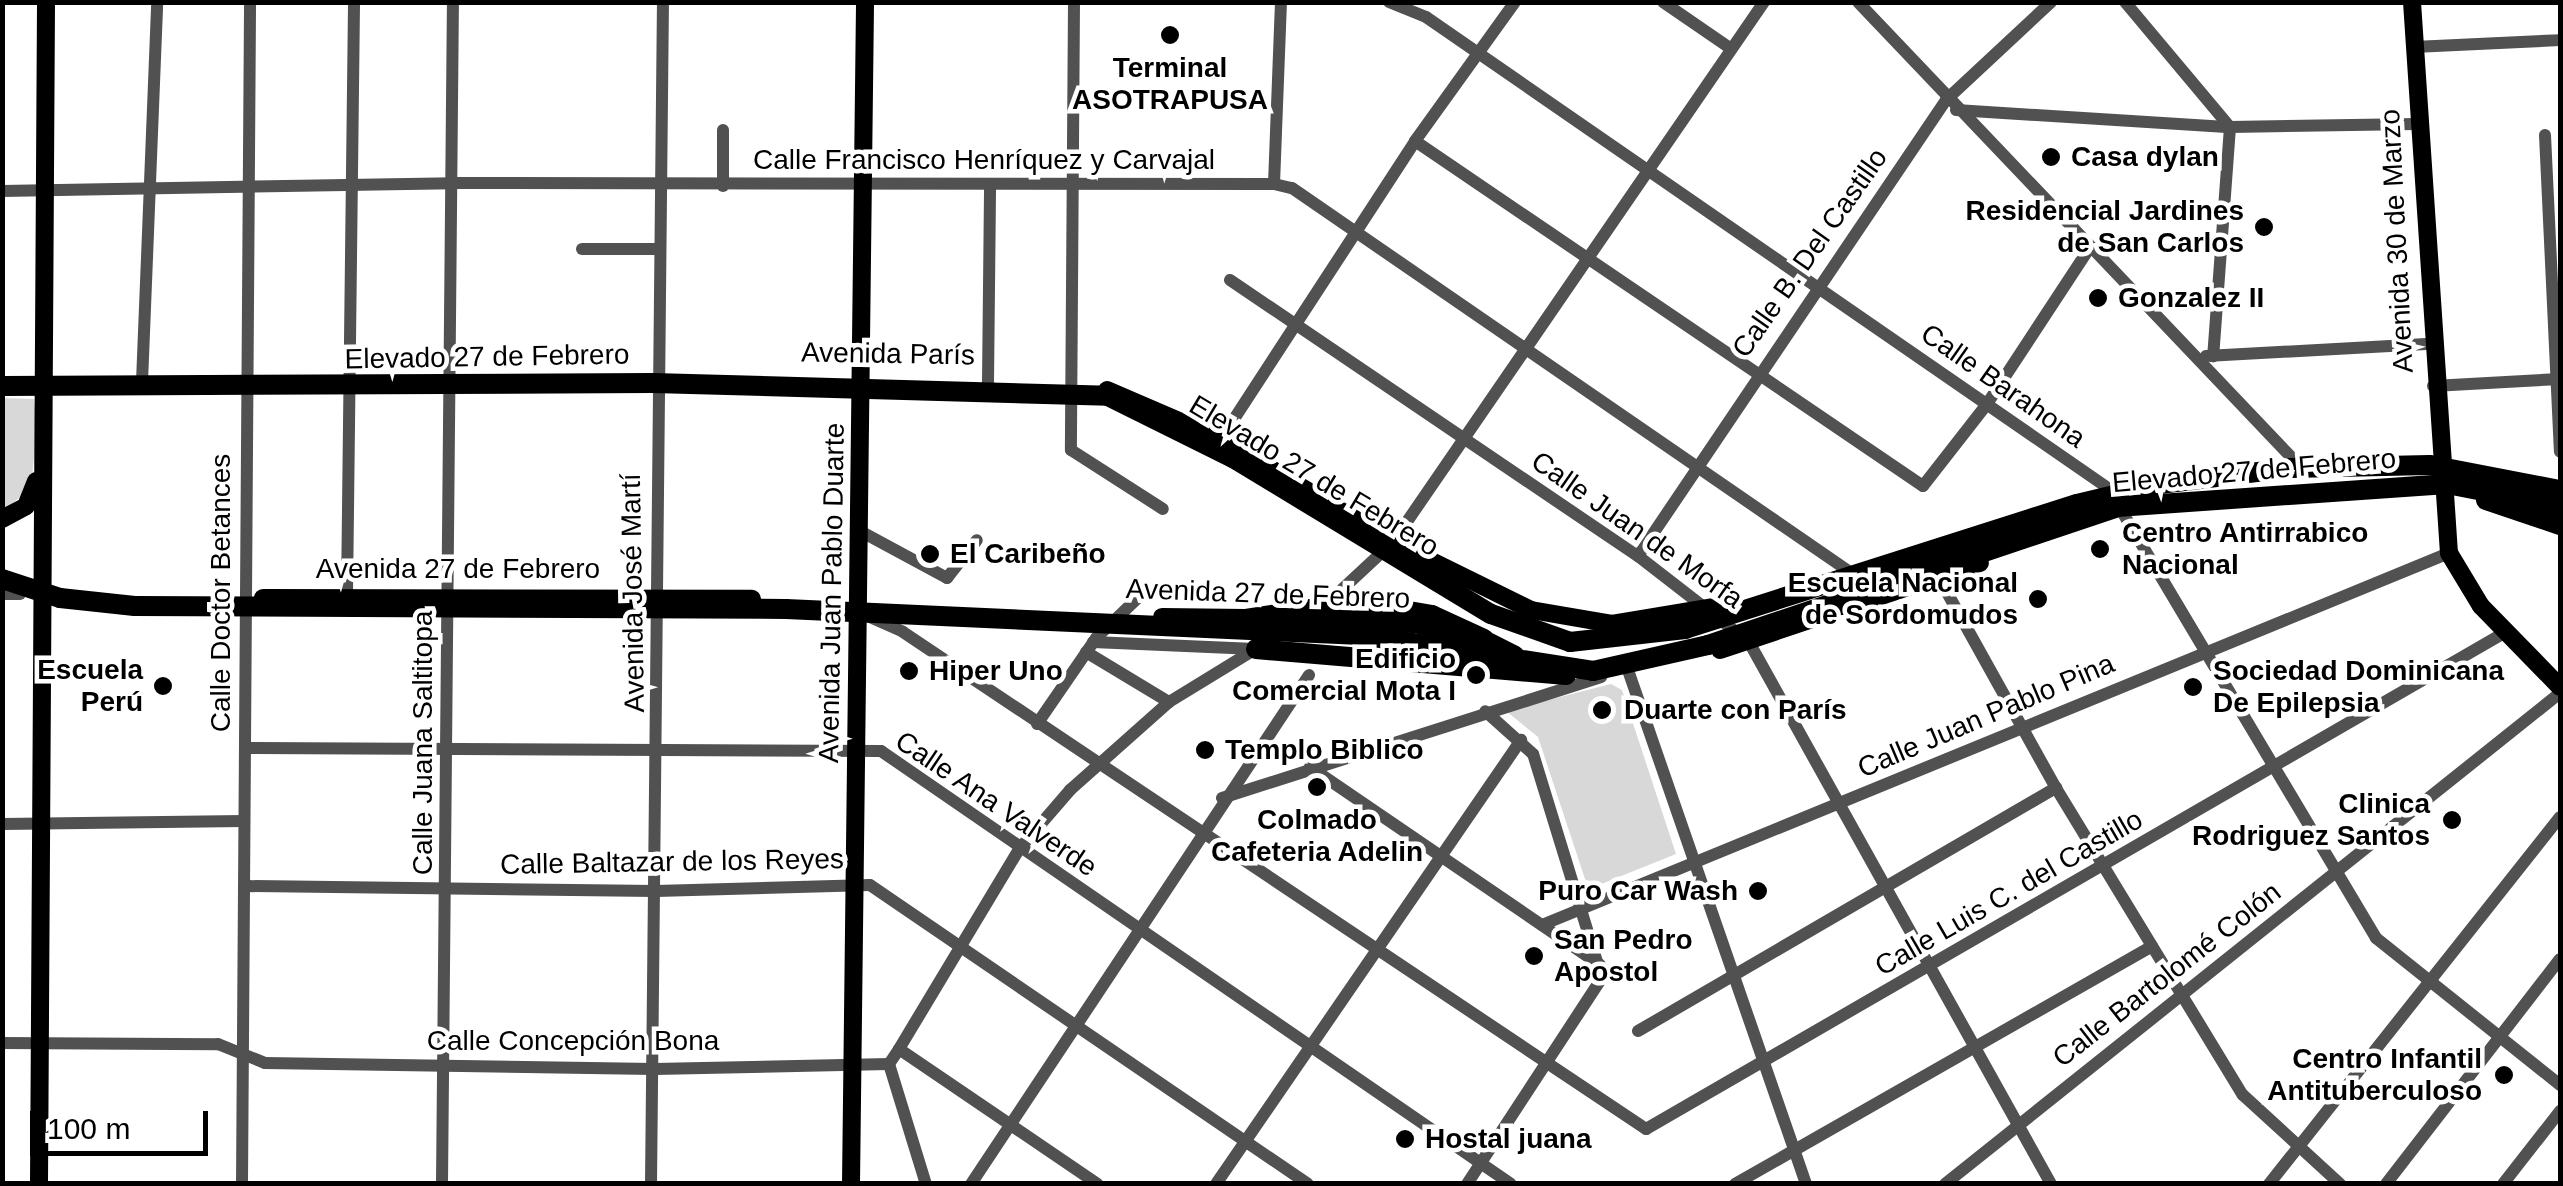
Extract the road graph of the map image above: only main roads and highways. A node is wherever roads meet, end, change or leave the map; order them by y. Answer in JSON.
{"nodes":[{"id":1,"x":46,"y":2,"type":"edge"},
{"id":2,"x":865,"y":2,"type":"edge"},
{"id":3,"x":2412,"y":2,"type":"edge"},
{"id":4,"x":40,"y":382,"type":"junction"},
{"id":5,"x":861,"y":382,"type":"junction"},
{"id":6,"x":2,"y":384,"type":"edge"},
{"id":7,"x":42,"y":458,"type":"junction"},
{"id":8,"x":2442,"y":478,"type":"junction"},
{"id":9,"x":2560,"y":487,"type":"edge"},
{"id":10,"x":2558,"y":516,"type":"edge"},
{"id":11,"x":2,"y":519,"type":"edge"},
{"id":12,"x":1393,"y":542,"type":"junction"},
{"id":13,"x":2,"y":568,"type":"edge"},
{"id":14,"x":2,"y":579,"type":"edge"},
{"id":15,"x":8,"y":592,"type":"edge"},
{"id":16,"x":41,"y":592,"type":"junction"},
{"id":17,"x":860,"y":608,"type":"junction"},
{"id":18,"x":1714,"y":610,"type":"joint"},
{"id":19,"x":1747,"y":612,"type":"junction"},
{"id":20,"x":1196,"y":627,"type":"junction"},
{"id":21,"x":1484,"y":639,"type":"junction"},
{"id":22,"x":1256,"y":649,"type":"road end"},
{"id":23,"x":1597,"y":674,"type":"junction"},
{"id":24,"x":2560,"y":690,"type":"edge"},
{"id":25,"x":40,"y":1184,"type":"edge"},
{"id":26,"x":851,"y":1184,"type":"edge"}],
"edges":[{"from":1,"to":4,"type":"main road"},
{"from":2,"to":5,"type":"main road","name":"Avenida Juan Pablo Duarte"},
{"from":3,"to":8,"type":"main road","name":"Avenida 30 de Marzo"},
{"from":4,"to":5,"type":"main road","name":"Avenida París"},
{"from":4,"to":6,"type":"main road","name":"Avenida París"},
{"from":4,"to":7,"type":"main road"},
{"from":5,"to":12,"type":"main road","name":"Avenida París"},
{"from":5,"to":17,"type":"main road","name":"Avenida Juan Pablo Duarte"},
{"from":6,"to":19,"type":"highway","name":"Elevado 27 de Febrero"},
{"from":7,"to":11,"type":"main road"},
{"from":7,"to":16,"type":"main road"},
{"from":8,"to":9,"type":"main road","name":"Avenida 27 de Febrero"},
{"from":8,"to":10,"type":"highway","name":"Elevado 27 de Febrero"},
{"from":8,"to":18,"type":"main road","name":"Avenida 27 de Febrero"},
{"from":8,"to":23,"type":"main road","name":"Avenida 27 de Febrero"},
{"from":8,"to":23,"type":"highway","name":"Elevado 27 de Febrero"},
{"from":8,"to":24,"type":"main road","name":"Avenida 30 de Marzo"},
{"from":9,"to":19,"type":"highway","name":"Elevado 27 de Febrero"},
{"from":12,"to":18,"type":"main road","name":"Avenida París"},
{"from":12,"to":19,"type":"highway"},
{"from":13,"to":16,"type":"main road","name":"Avenida 27 de Febrero"},
{"from":14,"to":20,"type":"highway","name":"Elevado 27 de Febrero"},
{"from":15,"to":16,"type":"main road"},
{"from":16,"to":17,"type":"main road","name":"Avenida 27 de Febrero"},
{"from":16,"to":25,"type":"main road"},
{"from":17,"to":21,"type":"main road","name":"Avenida 27 de Febrero"},
{"from":17,"to":26,"type":"main road","name":"Avenida Juan Pablo Duarte"},
{"from":20,"to":21,"type":"highway"},
{"from":20,"to":23,"type":"highway","name":"Elevado 27 de Febrero"},
{"from":21,"to":23,"type":"main road","name":"Avenida 27 de Febrero"},
{"from":22,"to":23,"type":"highway"}]}
